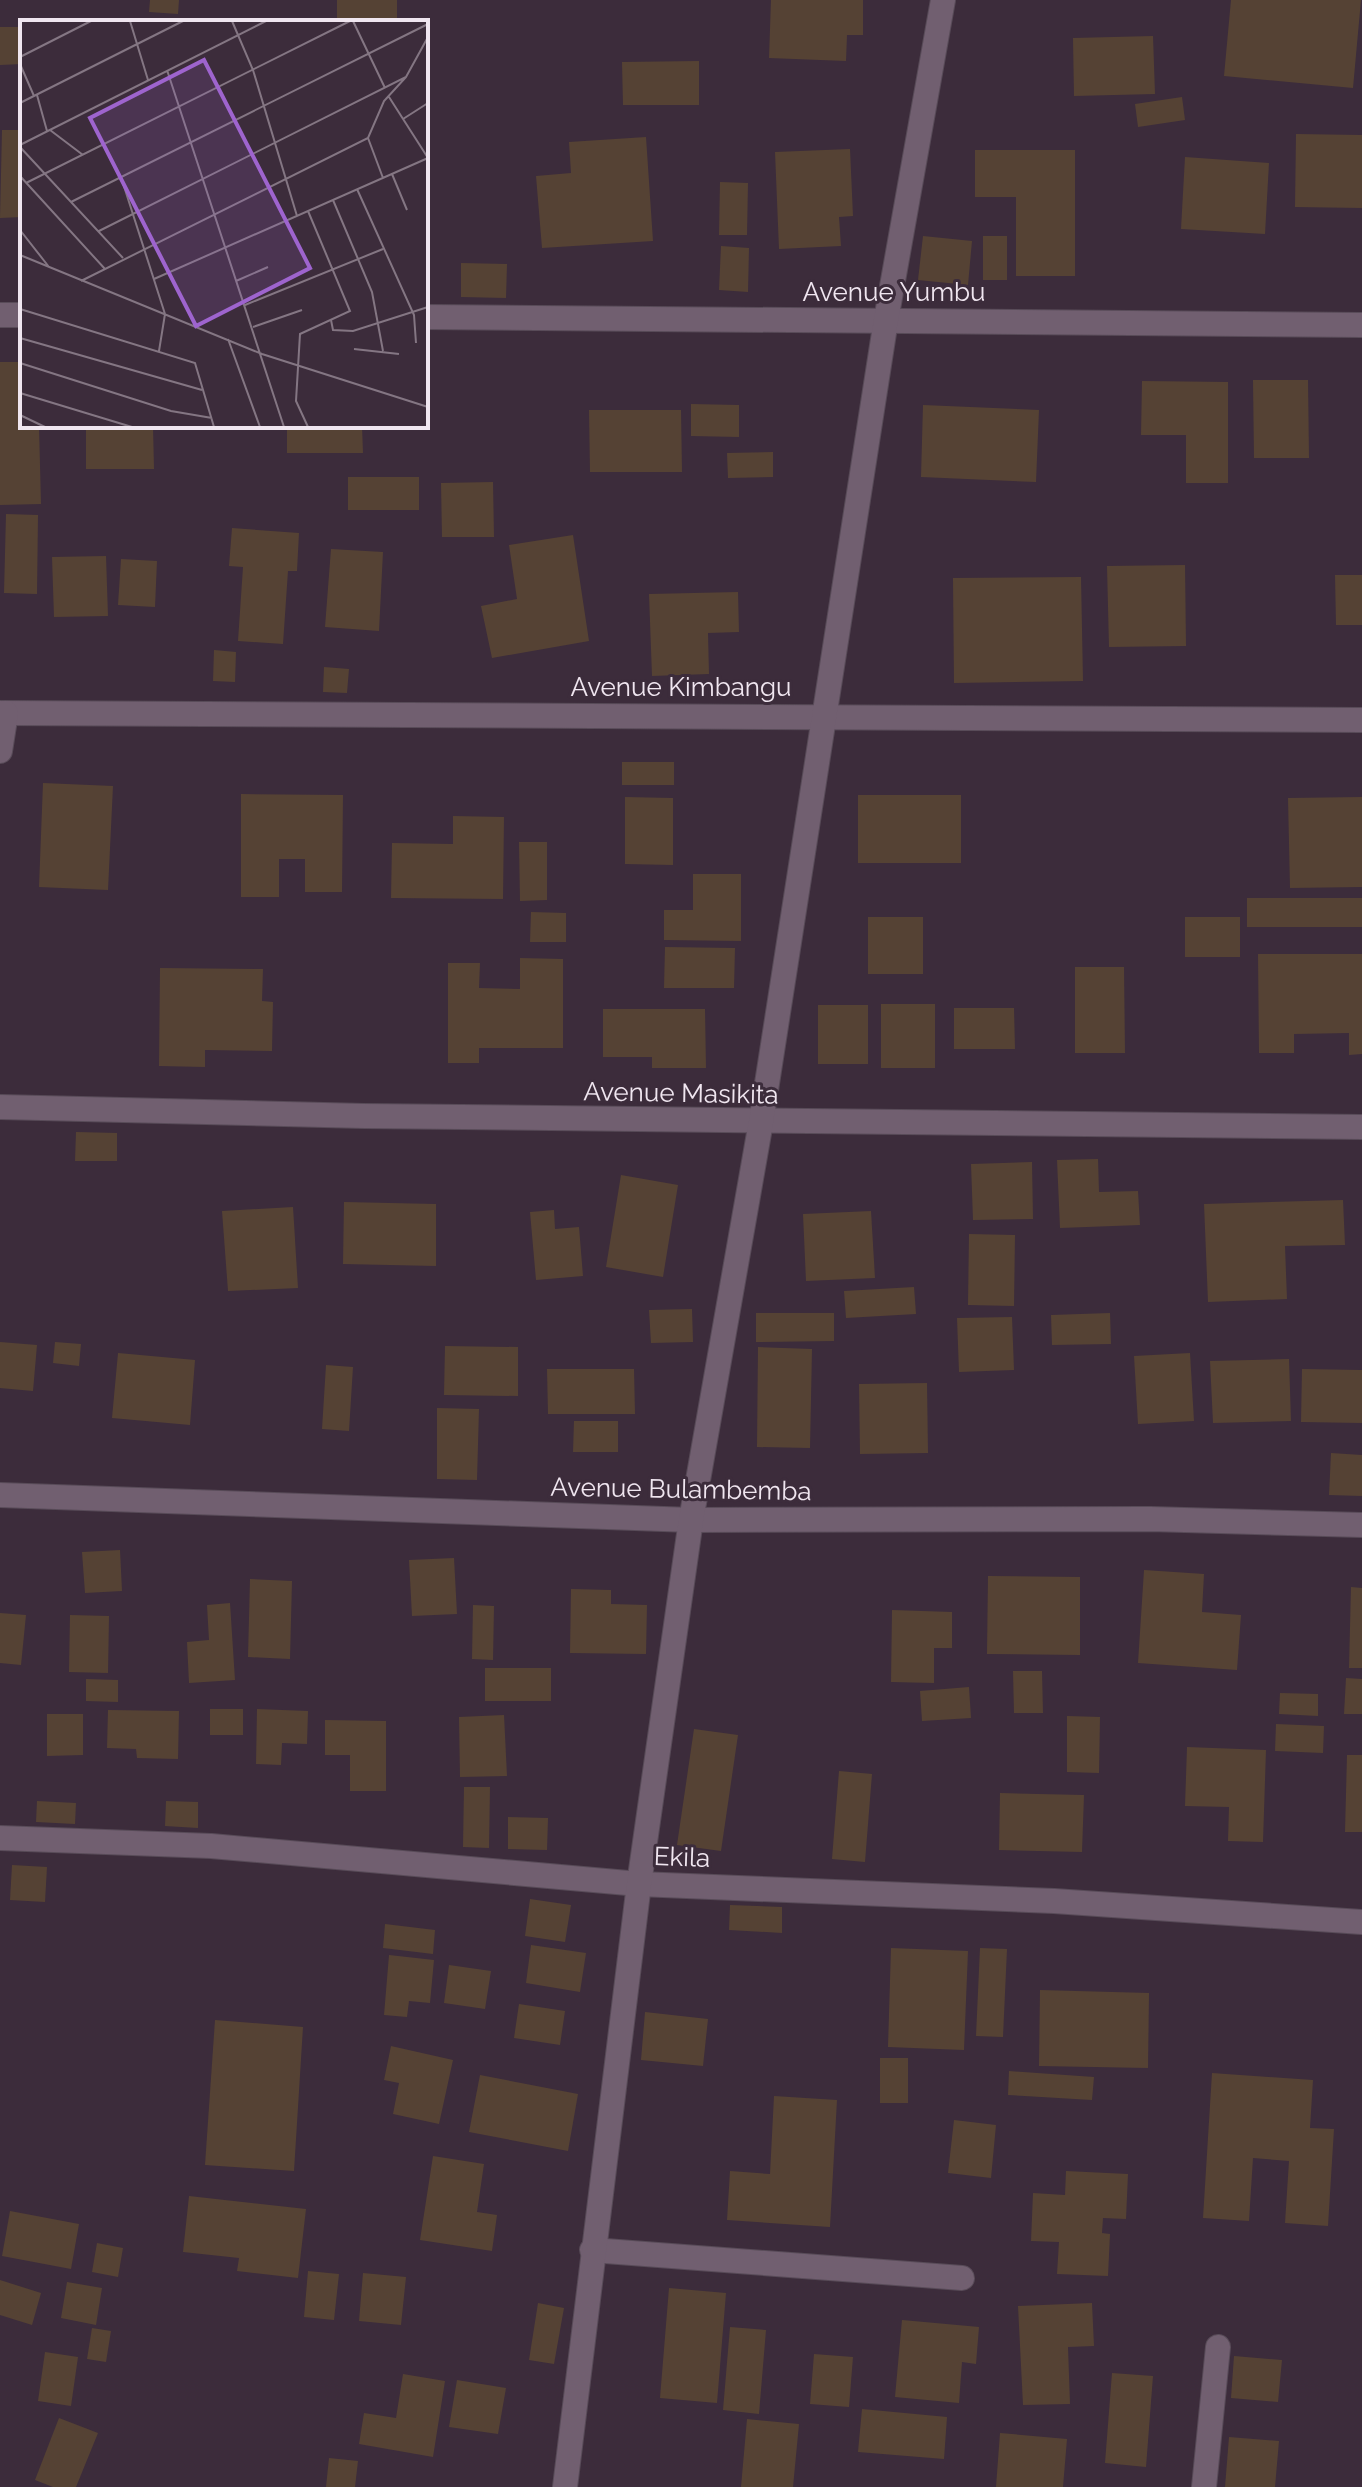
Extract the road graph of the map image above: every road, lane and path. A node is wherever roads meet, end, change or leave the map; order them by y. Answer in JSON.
{"nodes":[{"id":1,"x":943,"y":0,"type":"edge"},
{"id":2,"x":428,"y":317,"type":"edge"},
{"id":3,"x":886,"y":320,"type":"junction"},
{"id":4,"x":1362,"y":325,"type":"edge"},
{"id":5,"x":3,"y":713,"type":"edge"},
{"id":6,"x":823,"y":715,"type":"junction"},
{"id":7,"x":1362,"y":720,"type":"edge"},
{"id":8,"x":0,"y":751,"type":"edge"},
{"id":9,"x":0,"y":1107,"type":"edge"},
{"id":10,"x":761,"y":1122,"type":"junction"},
{"id":11,"x":1362,"y":1127,"type":"edge"},
{"id":12,"x":0,"y":1495,"type":"edge"},
{"id":13,"x":691,"y":1520,"type":"junction"},
{"id":14,"x":1362,"y":1525,"type":"edge"},
{"id":15,"x":0,"y":1838,"type":"edge"},
{"id":16,"x":639,"y":1884,"type":"junction"},
{"id":17,"x":1362,"y":1922,"type":"edge"},
{"id":18,"x":592,"y":2250,"type":"junction"},
{"id":19,"x":962,"y":2278,"type":"dead end"},
{"id":20,"x":1218,"y":2347,"type":"dead end"},
{"id":21,"x":565,"y":2487,"type":"edge"},
{"id":22,"x":1204,"y":2487,"type":"edge"}],
"edges":[{"from":1,"to":3,"type":"street"},
{"from":2,"to":3,"type":"street","name":"Avenue Yumbu"},
{"from":3,"to":4,"type":"street","name":"Avenue Yumbu"},
{"from":3,"to":6,"type":"street"},
{"from":5,"to":6,"type":"street","name":"Avenue Kimbangu"},
{"from":5,"to":8,"type":"street"},
{"from":6,"to":7,"type":"street","name":"Avenue Kimbangu"},
{"from":6,"to":10,"type":"street"},
{"from":9,"to":10,"type":"street","name":"Avenue Masikita"},
{"from":10,"to":11,"type":"street","name":"Avenue Masikita"},
{"from":10,"to":13,"type":"street"},
{"from":12,"to":13,"type":"street","name":"Avenue Bulambemba"},
{"from":13,"to":14,"type":"street","name":"Avenue Bulambemba"},
{"from":13,"to":16,"type":"street"},
{"from":15,"to":16,"type":"street","name":"Ekila"},
{"from":16,"to":17,"type":"street","name":"Ekila"},
{"from":16,"to":18,"type":"street"},
{"from":18,"to":19,"type":"street"},
{"from":18,"to":21,"type":"street"},
{"from":20,"to":22,"type":"street"}]}
